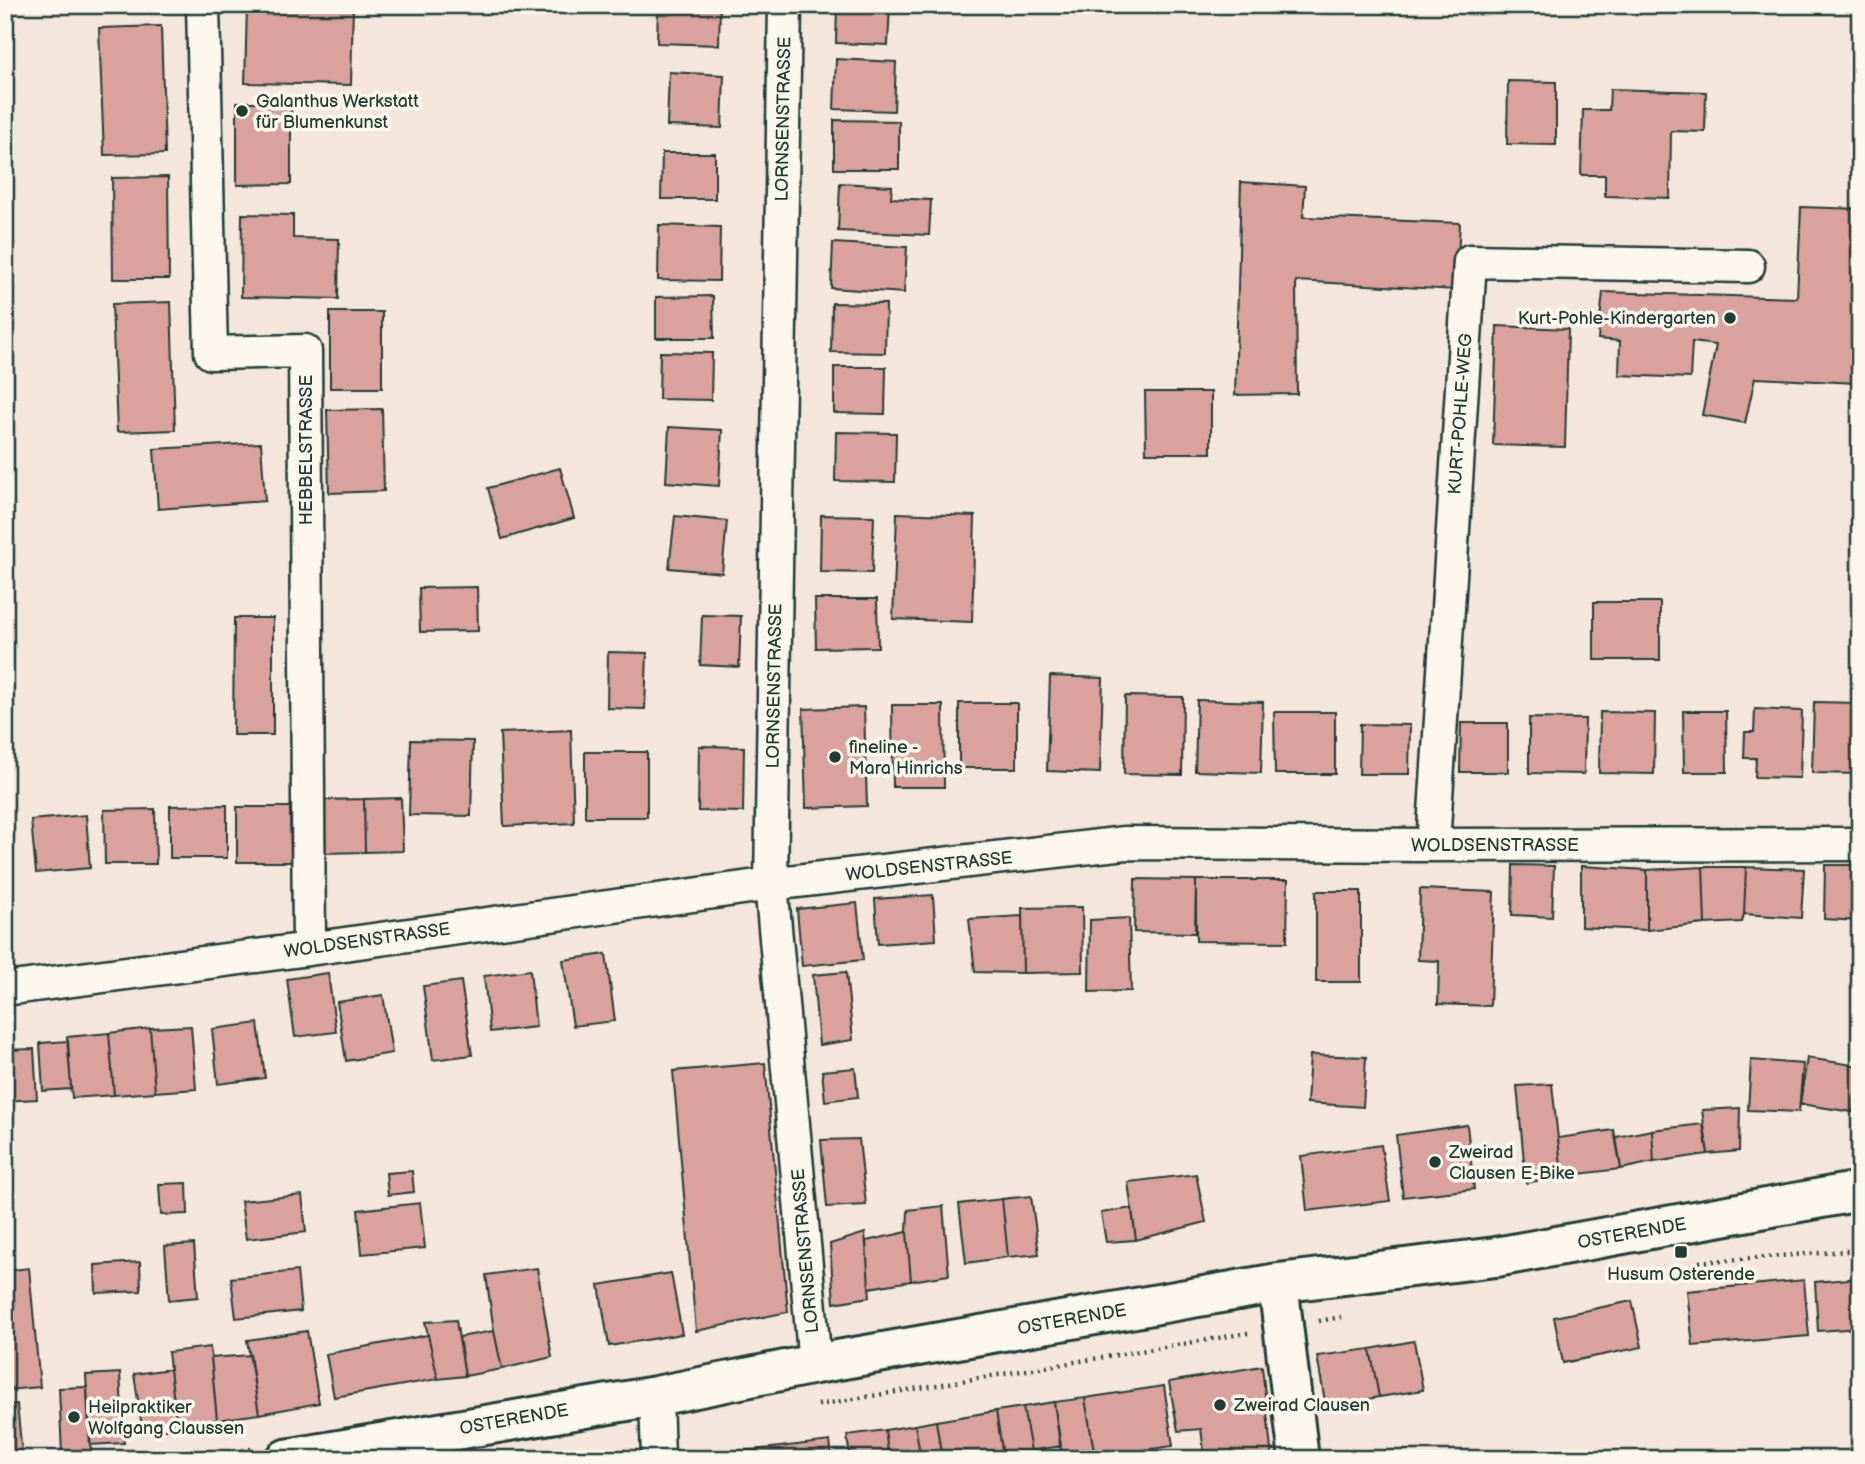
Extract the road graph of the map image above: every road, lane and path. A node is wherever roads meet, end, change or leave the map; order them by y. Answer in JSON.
{"nodes":[{"id":1,"x":204,"y":5,"type":"edge"},
{"id":2,"x":785,"y":5,"type":"edge"},
{"id":3,"x":1748,"y":266,"type":"dead end"},
{"id":4,"x":1860,"y":844,"type":"edge"},
{"id":5,"x":1433,"y":845,"type":"junction"},
{"id":6,"x":771,"y":884,"type":"junction"},
{"id":7,"x":309,"y":948,"type":"junction"},
{"id":8,"x":5,"y":989,"type":"edge"},
{"id":9,"x":1860,"y":1191,"type":"edge"},
{"id":10,"x":1860,"y":1250,"type":"edge"},
{"id":11,"x":1693,"y":1262,"type":"dead end"},
{"id":12,"x":1278,"y":1283,"type":"junction"},
{"id":13,"x":1350,"y":1315,"type":"dead end"},
{"id":14,"x":1283,"y":1327,"type":"junction"},
{"id":15,"x":815,"y":1364,"type":"junction"},
{"id":16,"x":656,"y":1396,"type":"junction"},
{"id":17,"x":807,"y":1407,"type":"dead end"},
{"id":18,"x":286,"y":1459,"type":"edge"},
{"id":19,"x":658,"y":1459,"type":"edge"},
{"id":20,"x":1299,"y":1459,"type":"edge"}],
"edges":[{"from":1,"to":7,"type":"street","name":"HEBBELSTRASSE"},
{"from":2,"to":6,"type":"street","name":"LORNSENSTRASSE"},
{"from":3,"to":5,"type":"street","name":"KURT-POHLE-WEG"},
{"from":4,"to":5,"type":"street","name":"WOLDSENSTRASSE"},
{"from":5,"to":6,"type":"street","name":"WOLDSENSTRASSE"},
{"from":6,"to":7,"type":"street","name":"WOLDSENSTRASSE"},
{"from":6,"to":15,"type":"street","name":"LORNSENSTRASSE"},
{"from":7,"to":8,"type":"street","name":"WOLDSENSTRASSE"},
{"from":9,"to":12,"type":"main road","name":"OSTERENDE"},
{"from":10,"to":11,"type":"path"},
{"from":12,"to":14,"type":"main road"},
{"from":12,"to":15,"type":"main road","name":"OSTERENDE"},
{"from":13,"to":14,"type":"path"},
{"from":14,"to":17,"type":"path"},
{"from":14,"to":20,"type":"main road"},
{"from":15,"to":16,"type":"main road","name":"OSTERENDE"},
{"from":16,"to":18,"type":"main road","name":"OSTERENDE"},
{"from":16,"to":19,"type":"street"}]}
